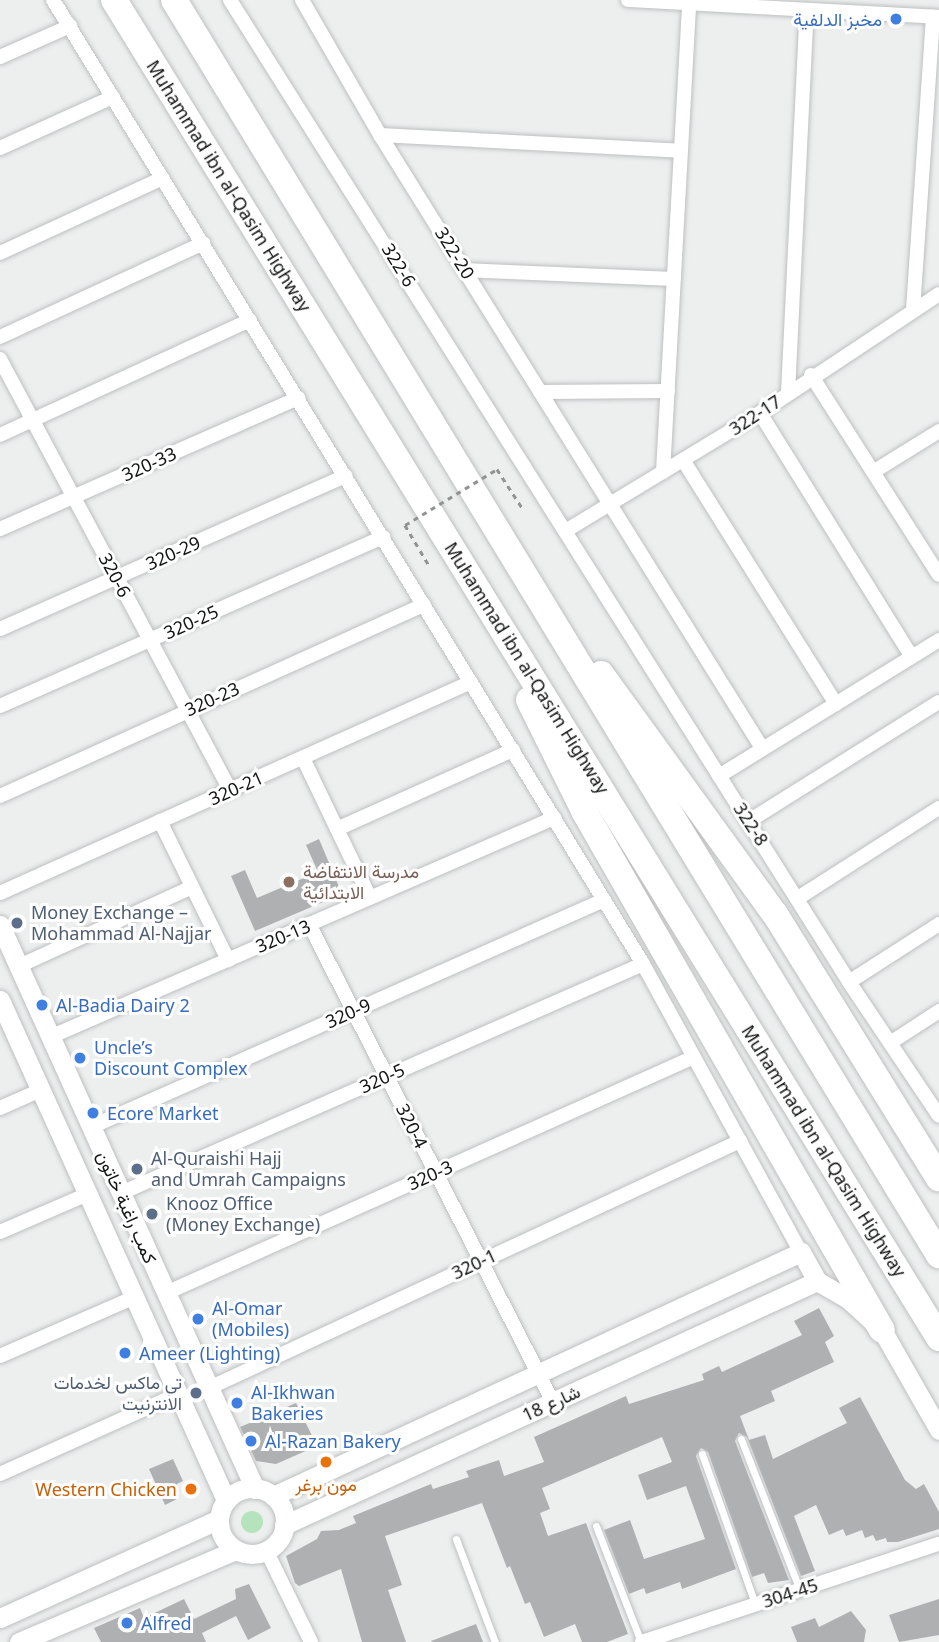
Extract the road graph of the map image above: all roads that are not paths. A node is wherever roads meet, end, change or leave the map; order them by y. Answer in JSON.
{"nodes":[{"id":1,"x":53,"y":0,"type":"edge"},
{"id":2,"x":114,"y":0,"type":"edge"},
{"id":3,"x":174,"y":0,"type":"edge"},
{"id":4,"x":230,"y":0,"type":"edge"},
{"id":5,"x":302,"y":0,"type":"edge"},
{"id":6,"x":628,"y":0,"type":"edge"},
{"id":7,"x":689,"y":3,"type":"junction"},
{"id":8,"x":807,"y":10,"type":"junction"},
{"id":9,"x":936,"y":17,"type":"edge"},
{"id":10,"x":70,"y":26,"type":"junction"},
{"id":11,"x":0,"y":57,"type":"edge"},
{"id":12,"x":113,"y":97,"type":"junction"},
{"id":13,"x":380,"y":135,"type":"junction"},
{"id":14,"x":0,"y":148,"type":"edge"},
{"id":15,"x":681,"y":151,"type":"junction"},
{"id":16,"x":163,"y":178,"type":"junction"},
{"id":17,"x":203,"y":243,"type":"junction"},
{"id":18,"x":0,"y":253,"type":"edge"},
{"id":19,"x":465,"y":270,"type":"junction"},
{"id":20,"x":674,"y":279,"type":"junction"},
{"id":21,"x":939,"y":294,"type":"edge"},
{"id":22,"x":913,"y":310,"type":"junction"},
{"id":23,"x":250,"y":320,"type":"junction"},
{"id":24,"x":0,"y":337,"type":"edge"},
{"id":25,"x":0,"y":359,"type":"edge"},
{"id":26,"x":811,"y":375,"type":"junction"},
{"id":27,"x":668,"y":390,"type":"junction"},
{"id":28,"x":540,"y":392,"type":"junction"},
{"id":29,"x":788,"y":393,"type":"junction"},
{"id":30,"x":298,"y":398,"type":"junction"},
{"id":31,"x":760,"y":413,"type":"junction"},
{"id":32,"x":33,"y":420,"type":"junction"},
{"id":33,"x":939,"y":431,"type":"edge"},
{"id":34,"x":0,"y":435,"type":"edge"},
{"id":35,"x":683,"y":460,"type":"junction"},
{"id":36,"x":663,"y":472,"type":"junction"},
{"id":37,"x":873,"y":472,"type":"junction"},
{"id":38,"x":345,"y":476,"type":"junction"},
{"id":39,"x":74,"y":497,"type":"junction"},
{"id":40,"x":608,"y":505,"type":"junction"},
{"id":41,"x":0,"y":529,"type":"edge"},
{"id":42,"x":567,"y":530,"type":"junction"},
{"id":43,"x":383,"y":537,"type":"junction"},
{"id":44,"x":513,"y":554,"type":"junction"},
{"id":45,"x":462,"y":564,"type":"junction"},
{"id":46,"x":939,"y":575,"type":"edge"},
{"id":47,"x":117,"y":578,"type":"junction"},
{"id":48,"x":424,"y":605,"type":"junction"},
{"id":49,"x":0,"y":629,"type":"edge"},
{"id":50,"x":150,"y":640,"type":"junction"},
{"id":51,"x":939,"y":640,"type":"edge"},
{"id":52,"x":912,"y":657,"type":"junction"},
{"id":53,"x":471,"y":682,"type":"junction"},
{"id":54,"x":939,"y":702,"type":"edge"},
{"id":55,"x":836,"y":704,"type":"junction"},
{"id":56,"x":0,"y":706,"type":"edge"},
{"id":57,"x":187,"y":710,"type":"junction"},
{"id":58,"x":762,"y":748,"type":"junction"},
{"id":59,"x":513,"y":750,"type":"junction"},
{"id":60,"x":303,"y":758,"type":"junction"},
{"id":61,"x":719,"y":776,"type":"junction"},
{"id":62,"x":230,"y":790,"type":"junction"},
{"id":63,"x":0,"y":796,"type":"edge"},
{"id":64,"x":939,"y":808,"type":"edge"},
{"id":65,"x":554,"y":818,"type":"junction"},
{"id":66,"x":160,"y":821,"type":"junction"},
{"id":67,"x":749,"y":821,"type":"junction"},
{"id":68,"x":337,"y":830,"type":"junction"},
{"id":69,"x":192,"y":887,"type":"junction"},
{"id":70,"x":0,"y":893,"type":"edge"},
{"id":71,"x":370,"y":898,"type":"junction"},
{"id":72,"x":798,"y":898,"type":"junction"},
{"id":73,"x":604,"y":900,"type":"junction"},
{"id":74,"x":309,"y":924,"type":"junction"},
{"id":75,"x":939,"y":924,"type":"edge"},
{"id":76,"x":0,"y":925,"type":"edge"},
{"id":77,"x":228,"y":960,"type":"junction"},
{"id":78,"x":643,"y":964,"type":"junction"},
{"id":79,"x":19,"y":967,"type":"junction"},
{"id":80,"x":849,"y":982,"type":"junction"},
{"id":81,"x":0,"y":1000,"type":"edge"},
{"id":82,"x":353,"y":1011,"type":"junction"},
{"id":83,"x":939,"y":1011,"type":"edge"},
{"id":84,"x":5,"y":1025,"type":"edge"},
{"id":85,"x":50,"y":1037,"type":"junction"},
{"id":86,"x":890,"y":1043,"type":"junction"},
{"id":87,"x":694,"y":1057,"type":"junction"},
{"id":88,"x":387,"y":1076,"type":"junction"},
{"id":89,"x":41,"y":1090,"type":"junction"},
{"id":90,"x":0,"y":1108,"type":"edge"},
{"id":91,"x":939,"y":1115,"type":"edge"},
{"id":92,"x":91,"y":1127,"type":"junction"},
{"id":93,"x":740,"y":1141,"type":"junction"},
{"id":94,"x":436,"y":1172,"type":"junction"},
{"id":95,"x":939,"y":1178,"type":"edge"},
{"id":96,"x":121,"y":1193,"type":"junction"},
{"id":97,"x":88,"y":1194,"type":"junction"},
{"id":98,"x":0,"y":1232,"type":"edge"},
{"id":99,"x":801,"y":1252,"type":"junction"},
{"id":100,"x":939,"y":1255,"type":"edge"},
{"id":101,"x":481,"y":1261,"type":"junction"},
{"id":102,"x":817,"y":1281,"type":"junction"},
{"id":103,"x":166,"y":1293,"type":"junction"},
{"id":104,"x":135,"y":1297,"type":"junction"},
{"id":105,"x":882,"y":1330,"type":"junction"},
{"id":106,"x":939,"y":1338,"type":"edge"},
{"id":107,"x":0,"y":1356,"type":"edge"},
{"id":108,"x":538,"y":1374,"type":"junction"},
{"id":109,"x":209,"y":1388,"type":"junction"},
{"id":110,"x":178,"y":1394,"type":"junction"},
{"id":111,"x":553,"y":1402,"type":"junction"},
{"id":112,"x":939,"y":1430,"type":"edge"},
{"id":113,"x":741,"y":1439,"type":"dead end"},
{"id":114,"x":702,"y":1454,"type":"dead end"},
{"id":115,"x":0,"y":1474,"type":"edge"},
{"id":116,"x":264,"y":1492,"type":"junction"},
{"id":117,"x":226,"y":1500,"type":"junction"},
{"id":118,"x":219,"y":1520,"type":"junction"},
{"id":119,"x":284,"y":1525,"type":"junction"},
{"id":120,"x":596,"y":1526,"type":"dead end"},
{"id":121,"x":456,"y":1539,"type":"dead end"},
{"id":122,"x":939,"y":1544,"type":"edge"},
{"id":123,"x":236,"y":1550,"type":"junction"},
{"id":124,"x":266,"y":1550,"type":"junction"},
{"id":125,"x":800,"y":1590,"type":"junction"},
{"id":126,"x":755,"y":1604,"type":"junction"},
{"id":127,"x":0,"y":1618,"type":"edge"},
{"id":128,"x":19,"y":1642,"type":"edge"},
{"id":129,"x":311,"y":1642,"type":"edge"},
{"id":130,"x":495,"y":1642,"type":"edge"},
{"id":131,"x":641,"y":1642,"type":"edge"}],
"edges":[{"from":1,"to":10,"type":"street"},
{"from":2,"to":45,"type":"highway","name":"Muhammad ibn al-Qasim Highway"},
{"from":3,"to":44,"type":"highway"},
{"from":4,"to":42,"type":"street","name":"322-6"},
{"from":5,"to":13,"type":"street","name":"322-20"},
{"from":6,"to":7,"type":"street"},
{"from":7,"to":8,"type":"street"},
{"from":7,"to":15,"type":"street"},
{"from":8,"to":9,"type":"street"},
{"from":8,"to":29,"type":"street"},
{"from":9,"to":22,"type":"street"},
{"from":10,"to":11,"type":"street"},
{"from":10,"to":12,"type":"street"},
{"from":12,"to":14,"type":"street"},
{"from":12,"to":16,"type":"street"},
{"from":13,"to":15,"type":"street"},
{"from":13,"to":19,"type":"street","name":"322-20"},
{"from":15,"to":20,"type":"street"},
{"from":16,"to":17,"type":"street"},
{"from":16,"to":18,"type":"street"},
{"from":17,"to":23,"type":"street"},
{"from":17,"to":24,"type":"street"},
{"from":19,"to":20,"type":"street"},
{"from":19,"to":28,"type":"street","name":"322-20"},
{"from":20,"to":27,"type":"street"},
{"from":21,"to":22,"type":"street","name":"322-17"},
{"from":22,"to":26,"type":"street","name":"322-17"},
{"from":23,"to":30,"type":"street"},
{"from":23,"to":32,"type":"street"},
{"from":25,"to":32,"type":"street","name":"320-6"},
{"from":26,"to":29,"type":"street","name":"322-17"},
{"from":26,"to":37,"type":"street"},
{"from":27,"to":28,"type":"street"},
{"from":27,"to":36,"type":"street"},
{"from":28,"to":40,"type":"street","name":"322-20"},
{"from":29,"to":31,"type":"street","name":"322-17"},
{"from":30,"to":38,"type":"street"},
{"from":30,"to":39,"type":"street","name":"320-33"},
{"from":31,"to":35,"type":"street","name":"322-17"},
{"from":31,"to":52,"type":"street"},
{"from":32,"to":34,"type":"street"},
{"from":32,"to":39,"type":"street","name":"320-6"},
{"from":33,"to":37,"type":"street"},
{"from":35,"to":36,"type":"street","name":"322-17"},
{"from":35,"to":55,"type":"street"},
{"from":36,"to":40,"type":"street","name":"322-17"},
{"from":37,"to":46,"type":"street"},
{"from":38,"to":43,"type":"street"},
{"from":38,"to":47,"type":"street","name":"320-29"},
{"from":39,"to":41,"type":"street","name":"320-33"},
{"from":39,"to":47,"type":"street","name":"320-6"},
{"from":40,"to":42,"type":"street","name":"322-17"},
{"from":40,"to":58,"type":"street","name":"322-20"},
{"from":42,"to":61,"type":"street","name":"322-8"},
{"from":43,"to":48,"type":"street"},
{"from":43,"to":50,"type":"street","name":"320-25"},
{"from":44,"to":95,"type":"highway"},
{"from":44,"to":100,"type":"highway"},
{"from":45,"to":105,"type":"highway"},
{"from":45,"to":106,"type":"highway","name":"Muhammad ibn al-Qasim Highway"},
{"from":47,"to":49,"type":"street","name":"320-29"},
{"from":47,"to":50,"type":"street","name":"320-6"},
{"from":48,"to":53,"type":"street"},
{"from":48,"to":57,"type":"street","name":"320-23"},
{"from":50,"to":56,"type":"street","name":"320-25"},
{"from":50,"to":57,"type":"street","name":"320-6"},
{"from":51,"to":52,"type":"street"},
{"from":52,"to":55,"type":"street"},
{"from":53,"to":59,"type":"street"},
{"from":53,"to":60,"type":"street","name":"320-21"},
{"from":54,"to":67,"type":"street"},
{"from":55,"to":58,"type":"street"},
{"from":57,"to":62,"type":"street","name":"320-6"},
{"from":57,"to":63,"type":"street","name":"320-23"},
{"from":58,"to":61,"type":"street"},
{"from":59,"to":65,"type":"street"},
{"from":59,"to":68,"type":"street"},
{"from":60,"to":62,"type":"street","name":"320-21"},
{"from":60,"to":68,"type":"street"},
{"from":61,"to":67,"type":"street","name":"322-8"},
{"from":62,"to":66,"type":"street","name":"320-21"},
{"from":64,"to":72,"type":"street"},
{"from":65,"to":71,"type":"street","name":"320-13"},
{"from":65,"to":73,"type":"street"},
{"from":66,"to":69,"type":"street"},
{"from":66,"to":70,"type":"street","name":"320-21"},
{"from":67,"to":72,"type":"street","name":"322-8"},
{"from":68,"to":71,"type":"street"},
{"from":69,"to":77,"type":"street"},
{"from":69,"to":79,"type":"street"},
{"from":71,"to":74,"type":"street","name":"320-13"},
{"from":72,"to":80,"type":"street","name":"322-8"},
{"from":73,"to":78,"type":"street"},
{"from":73,"to":82,"type":"street","name":"320-9"},
{"from":74,"to":77,"type":"street","name":"320-13"},
{"from":74,"to":82,"type":"street","name":"320-4"},
{"from":75,"to":80,"type":"street"},
{"from":76,"to":79,"type":"street","name":"كمب راغبة خاتون"},
{"from":77,"to":85,"type":"street","name":"320-13"},
{"from":78,"to":87,"type":"street"},
{"from":78,"to":88,"type":"street","name":"320-5"},
{"from":79,"to":85,"type":"street","name":"كمب راغبة خاتون"},
{"from":80,"to":86,"type":"street","name":"322-8"},
{"from":81,"to":84,"type":"street","name":"كمب راغبة خاتون"},
{"from":82,"to":88,"type":"street","name":"320-4"},
{"from":82,"to":92,"type":"street","name":"320-9"},
{"from":83,"to":86,"type":"street"},
{"from":84,"to":89,"type":"street","name":"كمب راغبة خاتون"},
{"from":85,"to":92,"type":"street","name":"كمب راغبة خاتون"},
{"from":86,"to":91,"type":"street","name":"322-8"},
{"from":87,"to":93,"type":"street"},
{"from":87,"to":94,"type":"street","name":"320-3"},
{"from":88,"to":94,"type":"street","name":"320-4"},
{"from":88,"to":96,"type":"street","name":"320-5"},
{"from":89,"to":90,"type":"street"},
{"from":89,"to":97,"type":"street","name":"كمب راغبة خاتون"},
{"from":92,"to":96,"type":"street","name":"كمب راغبة خاتون"},
{"from":93,"to":99,"type":"street"},
{"from":93,"to":101,"type":"street","name":"320-1"},
{"from":94,"to":101,"type":"street","name":"320-4"},
{"from":94,"to":103,"type":"street","name":"320-3"},
{"from":96,"to":103,"type":"street","name":"كمب راغبة خاتون"},
{"from":97,"to":98,"type":"street"},
{"from":97,"to":104,"type":"street","name":"كمب راغبة خاتون"},
{"from":99,"to":102,"type":"street"},
{"from":99,"to":108,"type":"street","name":"شارع 18"},
{"from":101,"to":108,"type":"street","name":"320-4"},
{"from":101,"to":109,"type":"street","name":"320-1"},
{"from":102,"to":105,"type":"street"},
{"from":102,"to":111,"type":"street","name":"شارع 18"},
{"from":103,"to":109,"type":"street","name":"كمب راغبة خاتون"},
{"from":104,"to":107,"type":"street"},
{"from":104,"to":110,"type":"street","name":"كمب راغبة خاتون"},
{"from":105,"to":112,"type":"street"},
{"from":108,"to":111,"type":"street","name":"320-4"},
{"from":108,"to":116,"type":"street","name":"شارع 18"},
{"from":109,"to":116,"type":"street","name":"كمب راغبة خاتون"},
{"from":110,"to":115,"type":"street"},
{"from":110,"to":117,"type":"street","name":"كمب راغبة خاتون"},
{"from":111,"to":119,"type":"street","name":"شارع 18"},
{"from":113,"to":125,"type":"lane"},
{"from":114,"to":126,"type":"lane"},
{"from":116,"to":117,"type":"street"},
{"from":116,"to":119,"type":"street"},
{"from":117,"to":118,"type":"street"},
{"from":118,"to":123,"type":"street"},
{"from":118,"to":127,"type":"street"},
{"from":119,"to":124,"type":"street"},
{"from":120,"to":131,"type":"lane"},
{"from":121,"to":130,"type":"lane"},
{"from":122,"to":125,"type":"street","name":"304-45"},
{"from":123,"to":124,"type":"street"},
{"from":123,"to":128,"type":"street"},
{"from":124,"to":129,"type":"street"},
{"from":125,"to":126,"type":"street","name":"304-45"},
{"from":126,"to":131,"type":"street","name":"304-45"}]}
